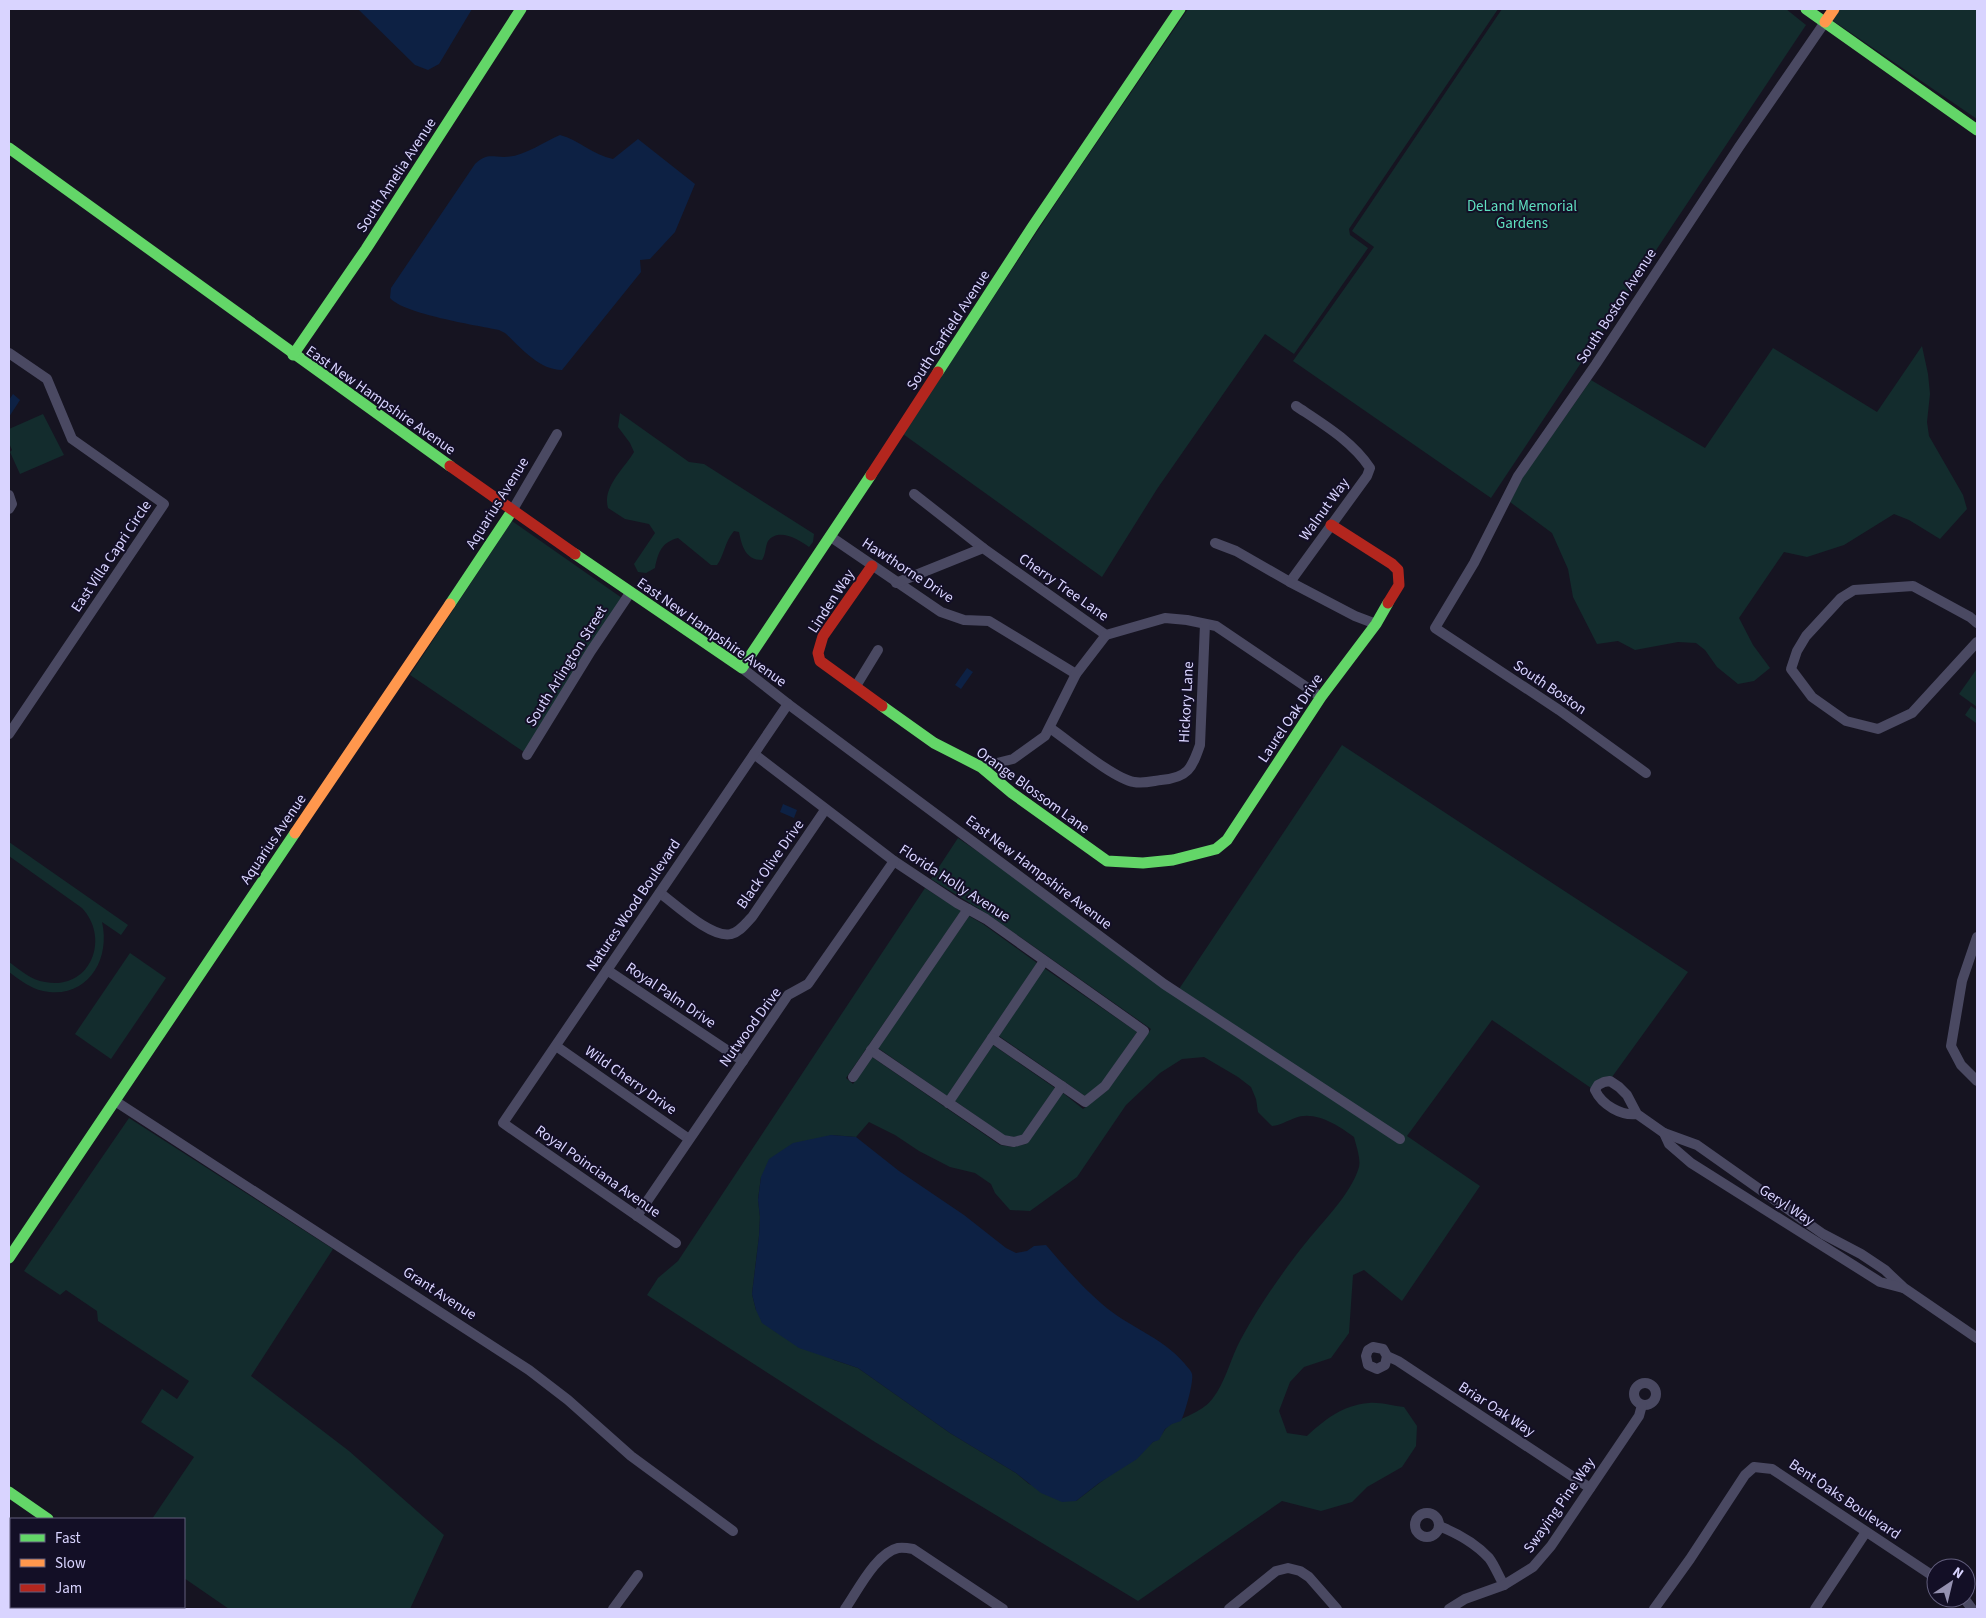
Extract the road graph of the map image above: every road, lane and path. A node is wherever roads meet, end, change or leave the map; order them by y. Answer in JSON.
{"nodes":[{"id":1,"x":521,"y":9,"type":"edge"},
{"id":2,"x":1180,"y":9,"type":"edge"},
{"id":3,"x":1806,"y":9,"type":"edge"},
{"id":4,"x":1834,"y":9,"type":"edge"},
{"id":5,"x":1825,"y":22,"type":"junction"},
{"id":6,"x":1977,"y":130,"type":"edge"},
{"id":7,"x":9,"y":148,"type":"edge"},
{"id":8,"x":9,"y":354,"type":"edge"},
{"id":9,"x":293,"y":356,"type":"junction"},
{"id":10,"x":1296,"y":406,"type":"dead end"},
{"id":11,"x":557,"y":434,"type":"dead end"},
{"id":12,"x":914,"y":494,"type":"dead end"},
{"id":13,"x":9,"y":495,"type":"edge"},
{"id":14,"x":9,"y":509,"type":"edge"},
{"id":15,"x":512,"y":511,"type":"junction"},
{"id":16,"x":1331,"y":524,"type":"junction"},
{"id":17,"x":831,"y":537,"type":"junction"},
{"id":18,"x":1215,"y":543,"type":"dead end"},
{"id":19,"x":983,"y":548,"type":"junction"},
{"id":20,"x":872,"y":566,"type":"junction"},
{"id":21,"x":1290,"y":582,"type":"junction"},
{"id":22,"x":896,"y":583,"type":"junction"},
{"id":23,"x":630,"y":593,"type":"junction"},
{"id":24,"x":1977,"y":623,"type":"edge"},
{"id":25,"x":1205,"y":624,"type":"junction"},
{"id":26,"x":1376,"y":624,"type":"junction"},
{"id":27,"x":1435,"y":628,"type":"joint"},
{"id":28,"x":1106,"y":635,"type":"junction"},
{"id":29,"x":1977,"y":642,"type":"edge"},
{"id":30,"x":878,"y":650,"type":"dead end"},
{"id":31,"x":818,"y":654,"type":"joint"},
{"id":32,"x":742,"y":668,"type":"junction"},
{"id":33,"x":1076,"y":674,"type":"junction"},
{"id":34,"x":856,"y":686,"type":"junction"},
{"id":35,"x":1321,"y":697,"type":"junction"},
{"id":36,"x":788,"y":704,"type":"junction"},
{"id":37,"x":1050,"y":728,"type":"junction"},
{"id":38,"x":9,"y":734,"type":"edge"},
{"id":39,"x":754,"y":754,"type":"junction"},
{"id":40,"x":527,"y":755,"type":"dead end"},
{"id":41,"x":981,"y":767,"type":"junction"},
{"id":42,"x":1646,"y":773,"type":"dead end"},
{"id":43,"x":825,"y":810,"type":"junction"},
{"id":44,"x":1172,"y":860,"type":"joint"},
{"id":45,"x":894,"y":861,"type":"junction"},
{"id":46,"x":660,"y":893,"type":"junction"},
{"id":47,"x":968,"y":909,"type":"junction"},
{"id":48,"x":1977,"y":936,"type":"edge"},
{"id":49,"x":1044,"y":961,"type":"junction"},
{"id":50,"x":607,"y":970,"type":"junction"},
{"id":51,"x":992,"y":1038,"type":"junction"},
{"id":52,"x":556,"y":1046,"type":"junction"},
{"id":53,"x":872,"y":1050,"type":"junction"},
{"id":54,"x":743,"y":1061,"type":"junction"},
{"id":55,"x":853,"y":1077,"type":"dead end"},
{"id":56,"x":1977,"y":1081,"type":"edge"},
{"id":57,"x":1062,"y":1086,"type":"junction"},
{"id":58,"x":115,"y":1101,"type":"junction"},
{"id":59,"x":948,"y":1103,"type":"junction"},
{"id":60,"x":1637,"y":1114,"type":"dead end"},
{"id":61,"x":503,"y":1123,"type":"joint"},
{"id":62,"x":1664,"y":1133,"type":"junction"},
{"id":63,"x":689,"y":1139,"type":"junction"},
{"id":64,"x":1400,"y":1139,"type":"dead end"},
{"id":65,"x":1728,"y":1165,"type":"junction"},
{"id":66,"x":1718,"y":1179,"type":"junction"},
{"id":67,"x":637,"y":1216,"type":"junction"},
{"id":68,"x":1828,"y":1236,"type":"junction"},
{"id":69,"x":676,"y":1243,"type":"dead end"},
{"id":70,"x":1821,"y":1245,"type":"junction"},
{"id":71,"x":9,"y":1258,"type":"edge"},
{"id":72,"x":1904,"y":1288,"type":"junction"},
{"id":73,"x":1977,"y":1338,"type":"edge"},
{"id":74,"x":1387,"y":1356,"type":"dead end"},
{"id":75,"x":1642,"y":1405,"type":"dead end"},
{"id":76,"x":1590,"y":1488,"type":"junction"},
{"id":77,"x":9,"y":1492,"type":"edge"},
{"id":78,"x":47,"y":1518,"type":"edge"},
{"id":79,"x":1439,"y":1526,"type":"dead end"},
{"id":80,"x":733,"y":1530,"type":"dead end"},
{"id":81,"x":1866,"y":1532,"type":"junction"},
{"id":82,"x":1926,"y":1571,"type":"edge"},
{"id":83,"x":638,"y":1575,"type":"dead end"},
{"id":84,"x":1504,"y":1585,"type":"junction"},
{"id":85,"x":612,"y":1609,"type":"edge"},
{"id":86,"x":845,"y":1609,"type":"edge"},
{"id":87,"x":1003,"y":1609,"type":"edge"},
{"id":88,"x":1229,"y":1609,"type":"edge"},
{"id":89,"x":1337,"y":1609,"type":"edge"},
{"id":90,"x":1449,"y":1609,"type":"edge"},
{"id":91,"x":1654,"y":1609,"type":"edge"},
{"id":92,"x":1815,"y":1609,"type":"edge"}],
"edges":[{"from":1,"to":9,"type":"street","name":"South Amelia Avenue"},
{"from":2,"to":17,"type":"street","name":"South Garfield Avenue"},
{"from":3,"to":5,"type":"street"},
{"from":4,"to":5,"type":"street","name":"South Boston Avenue"},
{"from":5,"to":6,"type":"street"},
{"from":5,"to":27,"type":"street","name":"South Boston Avenue"},
{"from":7,"to":9,"type":"street","name":"East New Hampshire Avenue"},
{"from":8,"to":38,"type":"street","name":"East Villa Capri Circle"},
{"from":9,"to":15,"type":"street","name":"East New Hampshire Avenue"},
{"from":10,"to":16,"type":"street","name":"Walnut Way"},
{"from":11,"to":15,"type":"street","name":"Aquarius Avenue"},
{"from":12,"to":19,"type":"street","name":"Cherry Tree Lane"},
{"from":13,"to":14,"type":"street"},
{"from":15,"to":23,"type":"street","name":"East New Hampshire Avenue"},
{"from":15,"to":58,"type":"street","name":"Aquarius Avenue"},
{"from":16,"to":21,"type":"street","name":"Walnut Way"},
{"from":16,"to":26,"type":"street","name":"Laurel Oak Drive"},
{"from":17,"to":20,"type":"street","name":"Hawthorne Drive"},
{"from":17,"to":32,"type":"street","name":"South Garfield Avenue"},
{"from":18,"to":21,"type":"street"},
{"from":19,"to":22,"type":"street"},
{"from":19,"to":28,"type":"street","name":"Cherry Tree Lane"},
{"from":20,"to":22,"type":"street","name":"Hawthorne Drive"},
{"from":20,"to":31,"type":"street","name":"Linden Way"},
{"from":21,"to":26,"type":"street"},
{"from":22,"to":33,"type":"street","name":"Hawthorne Drive"},
{"from":23,"to":32,"type":"street","name":"East New Hampshire Avenue"},
{"from":23,"to":40,"type":"street","name":"South Arlington Street"},
{"from":24,"to":29,"type":"street"},
{"from":25,"to":28,"type":"street","name":"Cherry Tree Lane"},
{"from":25,"to":35,"type":"street","name":"Cherry Tree Lane"},
{"from":25,"to":37,"type":"street","name":"Hickory Lane"},
{"from":26,"to":35,"type":"street","name":"Laurel Oak Drive"},
{"from":27,"to":42,"type":"street","name":"South Boston"},
{"from":28,"to":33,"type":"street"},
{"from":30,"to":34,"type":"street"},
{"from":31,"to":34,"type":"street","name":"Orange Blossom Lane"},
{"from":32,"to":36,"type":"street","name":"East New Hampshire Avenue"},
{"from":33,"to":37,"type":"street"},
{"from":34,"to":41,"type":"street","name":"Orange Blossom Lane"},
{"from":35,"to":44,"type":"street","name":"Laurel Oak Drive"},
{"from":36,"to":39,"type":"street","name":"Natures Wood Boulevard"},
{"from":36,"to":64,"type":"street","name":"East New Hampshire Avenue"},
{"from":37,"to":41,"type":"street"},
{"from":39,"to":43,"type":"street","name":"Florida Holly Avenue"},
{"from":39,"to":46,"type":"street","name":"Natures Wood Boulevard"},
{"from":41,"to":44,"type":"street","name":"Orange Blossom Lane"},
{"from":43,"to":45,"type":"street","name":"Florida Holly Avenue"},
{"from":43,"to":46,"type":"street","name":"Black Olive Drive"},
{"from":45,"to":47,"type":"street","name":"Florida Holly Avenue"},
{"from":45,"to":54,"type":"street","name":"Nutwood Drive"},
{"from":46,"to":50,"type":"street","name":"Natures Wood Boulevard"},
{"from":47,"to":49,"type":"street","name":"Florida Holly Avenue"},
{"from":47,"to":53,"type":"street"},
{"from":48,"to":56,"type":"street"},
{"from":49,"to":51,"type":"street"},
{"from":49,"to":57,"type":"street","name":"Florida Holly Avenue"},
{"from":50,"to":52,"type":"street","name":"Natures Wood Boulevard"},
{"from":50,"to":54,"type":"street","name":"Royal Palm Drive"},
{"from":51,"to":57,"type":"street"},
{"from":51,"to":59,"type":"street"},
{"from":52,"to":61,"type":"street","name":"Natures Wood Boulevard"},
{"from":52,"to":63,"type":"street","name":"Wild Cherry Drive"},
{"from":53,"to":55,"type":"street"},
{"from":53,"to":59,"type":"street"},
{"from":54,"to":63,"type":"street","name":"Nutwood Drive"},
{"from":57,"to":59,"type":"street"},
{"from":58,"to":71,"type":"street","name":"Aquarius Avenue"},
{"from":58,"to":80,"type":"street","name":"Grant Avenue"},
{"from":60,"to":62,"type":"street","name":"Geryl Way"},
{"from":61,"to":67,"type":"street","name":"Royal Poinciana Avenue"},
{"from":62,"to":65,"type":"street","name":"Geryl Way"},
{"from":62,"to":66,"type":"street","name":"Geryl Way"},
{"from":63,"to":67,"type":"street","name":"Nutwood Drive"},
{"from":65,"to":66,"type":"street"},
{"from":65,"to":68,"type":"street","name":"Geryl Way"},
{"from":66,"to":70,"type":"street","name":"Geryl Way"},
{"from":67,"to":69,"type":"street","name":"Royal Poinciana Avenue"},
{"from":68,"to":70,"type":"street"},
{"from":68,"to":72,"type":"street","name":"Geryl Way"},
{"from":70,"to":72,"type":"street","name":"Geryl Way"},
{"from":72,"to":73,"type":"street","name":"Geryl Way"},
{"from":74,"to":76,"type":"street","name":"Briar Oak Way"},
{"from":75,"to":76,"type":"street","name":"Swaying Pine Way"},
{"from":76,"to":84,"type":"street","name":"Swaying Pine Way"},
{"from":77,"to":78,"type":"street"},
{"from":79,"to":84,"type":"street"},
{"from":81,"to":82,"type":"street","name":"Bent Oaks Boulevard"},
{"from":81,"to":91,"type":"street","name":"Bent Oaks Boulevard"},
{"from":81,"to":92,"type":"street"},
{"from":83,"to":85,"type":"street"},
{"from":84,"to":90,"type":"street","name":"Swaying Pine Way"},
{"from":86,"to":87,"type":"street"},
{"from":88,"to":89,"type":"street"}]}
